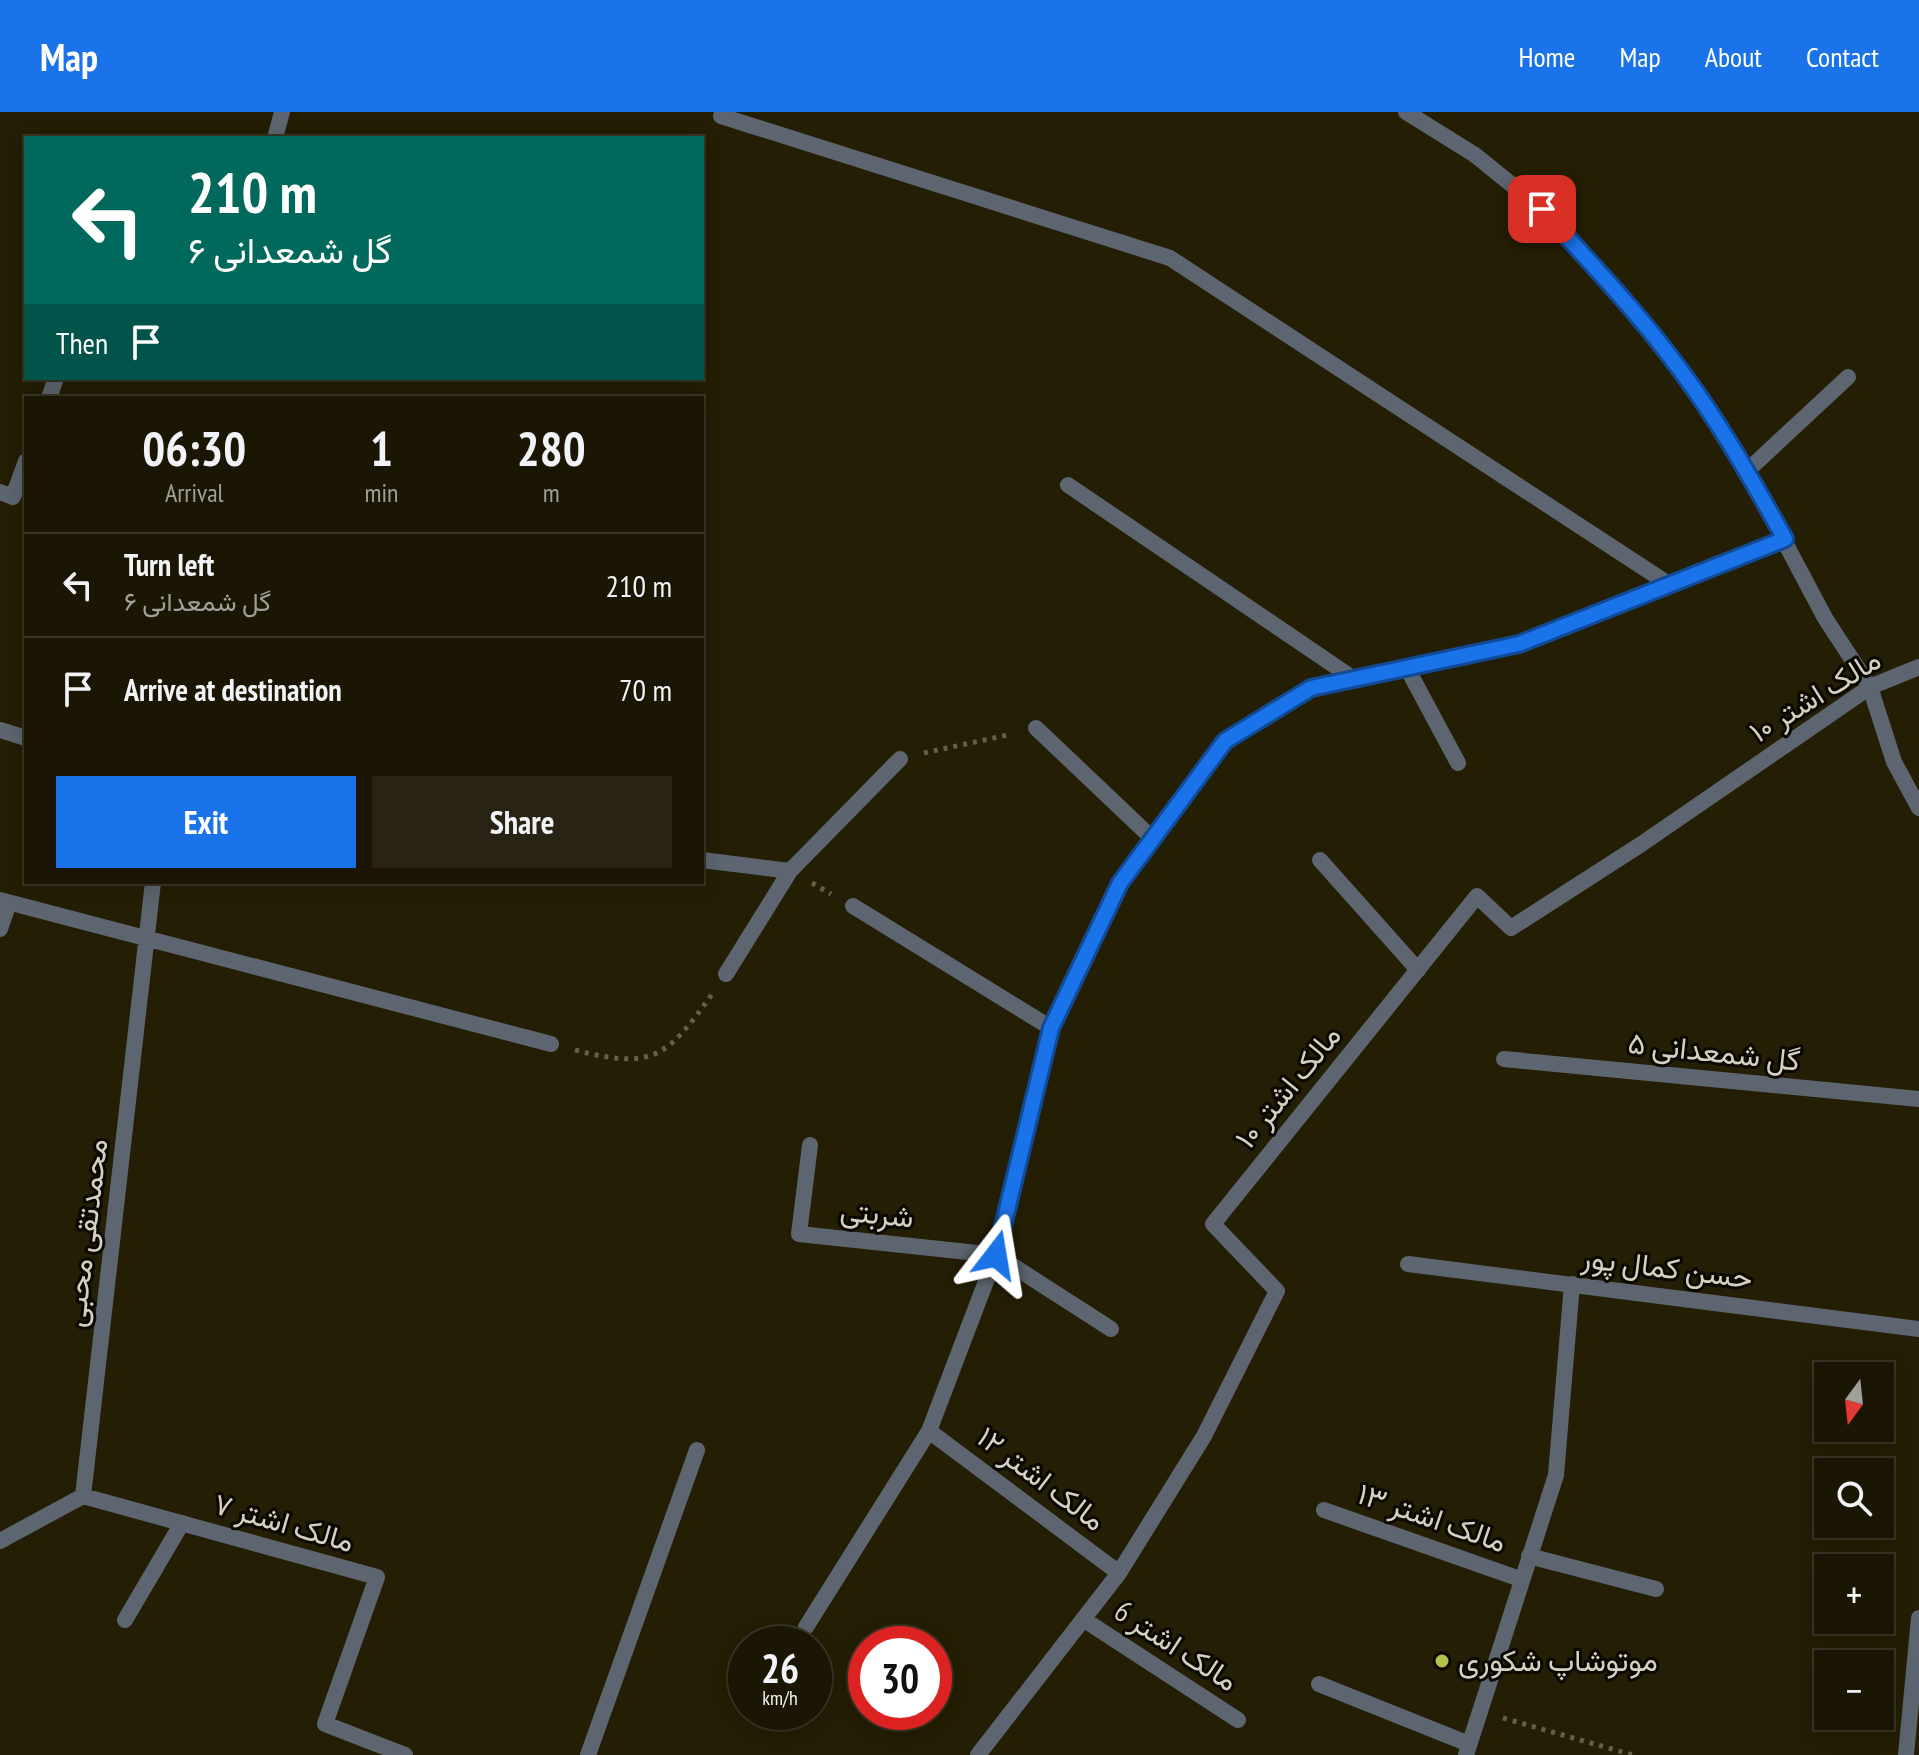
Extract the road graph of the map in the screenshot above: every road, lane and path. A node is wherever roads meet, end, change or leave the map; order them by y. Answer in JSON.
{"nodes":[{"id":1,"x":282,"y":112,"type":"edge"},
{"id":2,"x":1406,"y":112,"type":"edge"},
{"id":3,"x":721,"y":116,"type":"dead end"},
{"id":4,"x":276,"y":136,"type":"edge"},
{"id":5,"x":1848,"y":377,"type":"dead end"},
{"id":6,"x":24,"y":467,"type":"edge"},
{"id":7,"x":1747,"y":471,"type":"junction"},
{"id":8,"x":1068,"y":485,"type":"dead end"},
{"id":9,"x":0,"y":492,"type":"edge"},
{"id":10,"x":1785,"y":539,"type":"junction"},
{"id":11,"x":1670,"y":585,"type":"junction"},
{"id":12,"x":1919,"y":667,"type":"edge"},
{"id":13,"x":1407,"y":668,"type":"junction"},
{"id":14,"x":1354,"y":679,"type":"junction"},
{"id":15,"x":1870,"y":687,"type":"junction"},
{"id":16,"x":1036,"y":728,"type":"joint"},
{"id":17,"x":0,"y":730,"type":"edge"},
{"id":18,"x":24,"y":737,"type":"edge"},
{"id":19,"x":900,"y":759,"type":"joint"},
{"id":20,"x":1458,"y":763,"type":"dead end"},
{"id":21,"x":1919,"y":808,"type":"edge"},
{"id":22,"x":1153,"y":839,"type":"junction"},
{"id":23,"x":704,"y":860,"type":"edge"},
{"id":24,"x":1320,"y":860,"type":"dead end"},
{"id":25,"x":790,"y":871,"type":"junction"},
{"id":26,"x":153,"y":884,"type":"edge"},
{"id":27,"x":4,"y":901,"type":"edge"},
{"id":28,"x":853,"y":906,"type":"joint"},
{"id":29,"x":0,"y":929,"type":"edge"},
{"id":30,"x":149,"y":938,"type":"junction"},
{"id":31,"x":1418,"y":970,"type":"junction"},
{"id":32,"x":726,"y":974,"type":"joint"},
{"id":33,"x":1051,"y":1028,"type":"junction"},
{"id":34,"x":551,"y":1044,"type":"joint"},
{"id":35,"x":1504,"y":1059,"type":"dead end"},
{"id":36,"x":1919,"y":1099,"type":"edge"},
{"id":37,"x":810,"y":1145,"type":"dead end"},
{"id":38,"x":996,"y":1255,"type":"junction"},
{"id":39,"x":1408,"y":1264,"type":"dead end"},
{"id":40,"x":1572,"y":1284,"type":"junction"},
{"id":41,"x":1111,"y":1329,"type":"dead end"},
{"id":42,"x":1919,"y":1329,"type":"edge"},
{"id":43,"x":929,"y":1431,"type":"junction"},
{"id":44,"x":697,"y":1450,"type":"dead end"},
{"id":45,"x":83,"y":1496,"type":"junction"},
{"id":46,"x":1324,"y":1510,"type":"dead end"},
{"id":47,"x":182,"y":1523,"type":"junction"},
{"id":48,"x":0,"y":1541,"type":"edge"},
{"id":49,"x":1529,"y":1556,"type":"junction"},
{"id":50,"x":1119,"y":1573,"type":"junction"},
{"id":51,"x":1520,"y":1579,"type":"junction"},
{"id":52,"x":1656,"y":1589,"type":"dead end"},
{"id":53,"x":1919,"y":1618,"type":"edge"},
{"id":54,"x":1083,"y":1619,"type":"junction"},
{"id":55,"x":125,"y":1620,"type":"dead end"},
{"id":56,"x":807,"y":1626,"type":"edge"},
{"id":57,"x":1319,"y":1684,"type":"dead end"},
{"id":58,"x":1480,"y":1711,"type":"junction"},
{"id":59,"x":1238,"y":1720,"type":"dead end"},
{"id":60,"x":1468,"y":1749,"type":"edge"},
{"id":61,"x":405,"y":1755,"type":"edge"},
{"id":62,"x":588,"y":1755,"type":"edge"},
{"id":63,"x":978,"y":1755,"type":"edge"},
{"id":64,"x":1633,"y":1755,"type":"edge"},
{"id":65,"x":1906,"y":1755,"type":"edge"}],
"edges":[{"from":1,"to":4,"type":"street"},
{"from":2,"to":7,"type":"street"},
{"from":3,"to":11,"type":"street"},
{"from":5,"to":7,"type":"street"},
{"from":6,"to":9,"type":"street"},
{"from":7,"to":10,"type":"street"},
{"from":8,"to":14,"type":"street"},
{"from":10,"to":11,"type":"street","name":"مالک اشتر ۱۲"},
{"from":10,"to":15,"type":"street"},
{"from":11,"to":13,"type":"street","name":"مالک اشتر ۱۲"},
{"from":12,"to":15,"type":"street","name":"مالک اشتر ۱۰"},
{"from":13,"to":14,"type":"street","name":"مالک اشتر ۱۲"},
{"from":13,"to":20,"type":"street"},
{"from":14,"to":22,"type":"street","name":"مالک اشتر ۱۲"},
{"from":15,"to":21,"type":"street"},
{"from":15,"to":31,"type":"street","name":"مالک اشتر ۱۰"},
{"from":16,"to":19,"type":"path"},
{"from":16,"to":22,"type":"street"},
{"from":17,"to":18,"type":"street"},
{"from":19,"to":25,"type":"street"},
{"from":22,"to":33,"type":"street","name":"مالک اشتر ۱۲"},
{"from":23,"to":25,"type":"street"},
{"from":24,"to":31,"type":"street"},
{"from":25,"to":28,"type":"path"},
{"from":25,"to":32,"type":"street"},
{"from":26,"to":30,"type":"street","name":"محمدتقی محبی"},
{"from":27,"to":29,"type":"street"},
{"from":27,"to":30,"type":"street"},
{"from":28,"to":33,"type":"street"},
{"from":30,"to":34,"type":"street"},
{"from":30,"to":45,"type":"street","name":"محمدتقی محبی"},
{"from":31,"to":50,"type":"street","name":"مالک اشتر ۱۰"},
{"from":32,"to":34,"type":"path"},
{"from":33,"to":38,"type":"street","name":"مالک اشتر ۱۲"},
{"from":35,"to":36,"type":"street","name":"گل شمعدانی ۵"},
{"from":37,"to":38,"type":"street","name":"شربتی"},
{"from":38,"to":41,"type":"street","name":"شربتی"},
{"from":38,"to":43,"type":"street","name":"مالک اشتر ۱۲"},
{"from":39,"to":40,"type":"street","name":"حسن کمال پور"},
{"from":40,"to":42,"type":"street","name":"حسن کمال پور"},
{"from":40,"to":49,"type":"street"},
{"from":43,"to":50,"type":"street","name":"مالک اشتر ۱۲"},
{"from":43,"to":56,"type":"street","name":"مالک اشتر ۱۲"},
{"from":44,"to":62,"type":"street"},
{"from":45,"to":47,"type":"street","name":"مالک اشتر ۷"},
{"from":45,"to":48,"type":"street"},
{"from":46,"to":51,"type":"street","name":"مالک اشتر ۱۳"},
{"from":47,"to":55,"type":"street"},
{"from":47,"to":61,"type":"street","name":"مالک اشتر ۷"},
{"from":49,"to":51,"type":"street"},
{"from":49,"to":52,"type":"street"},
{"from":50,"to":54,"type":"street","name":"مالک اشتر ۱۰"},
{"from":51,"to":58,"type":"street"},
{"from":53,"to":65,"type":"street"},
{"from":54,"to":59,"type":"street","name":"مالک اشتر 6"},
{"from":54,"to":63,"type":"street","name":"مالک اشتر ۱۰"},
{"from":57,"to":60,"type":"street"},
{"from":58,"to":60,"type":"street"},
{"from":58,"to":64,"type":"path"}]}
